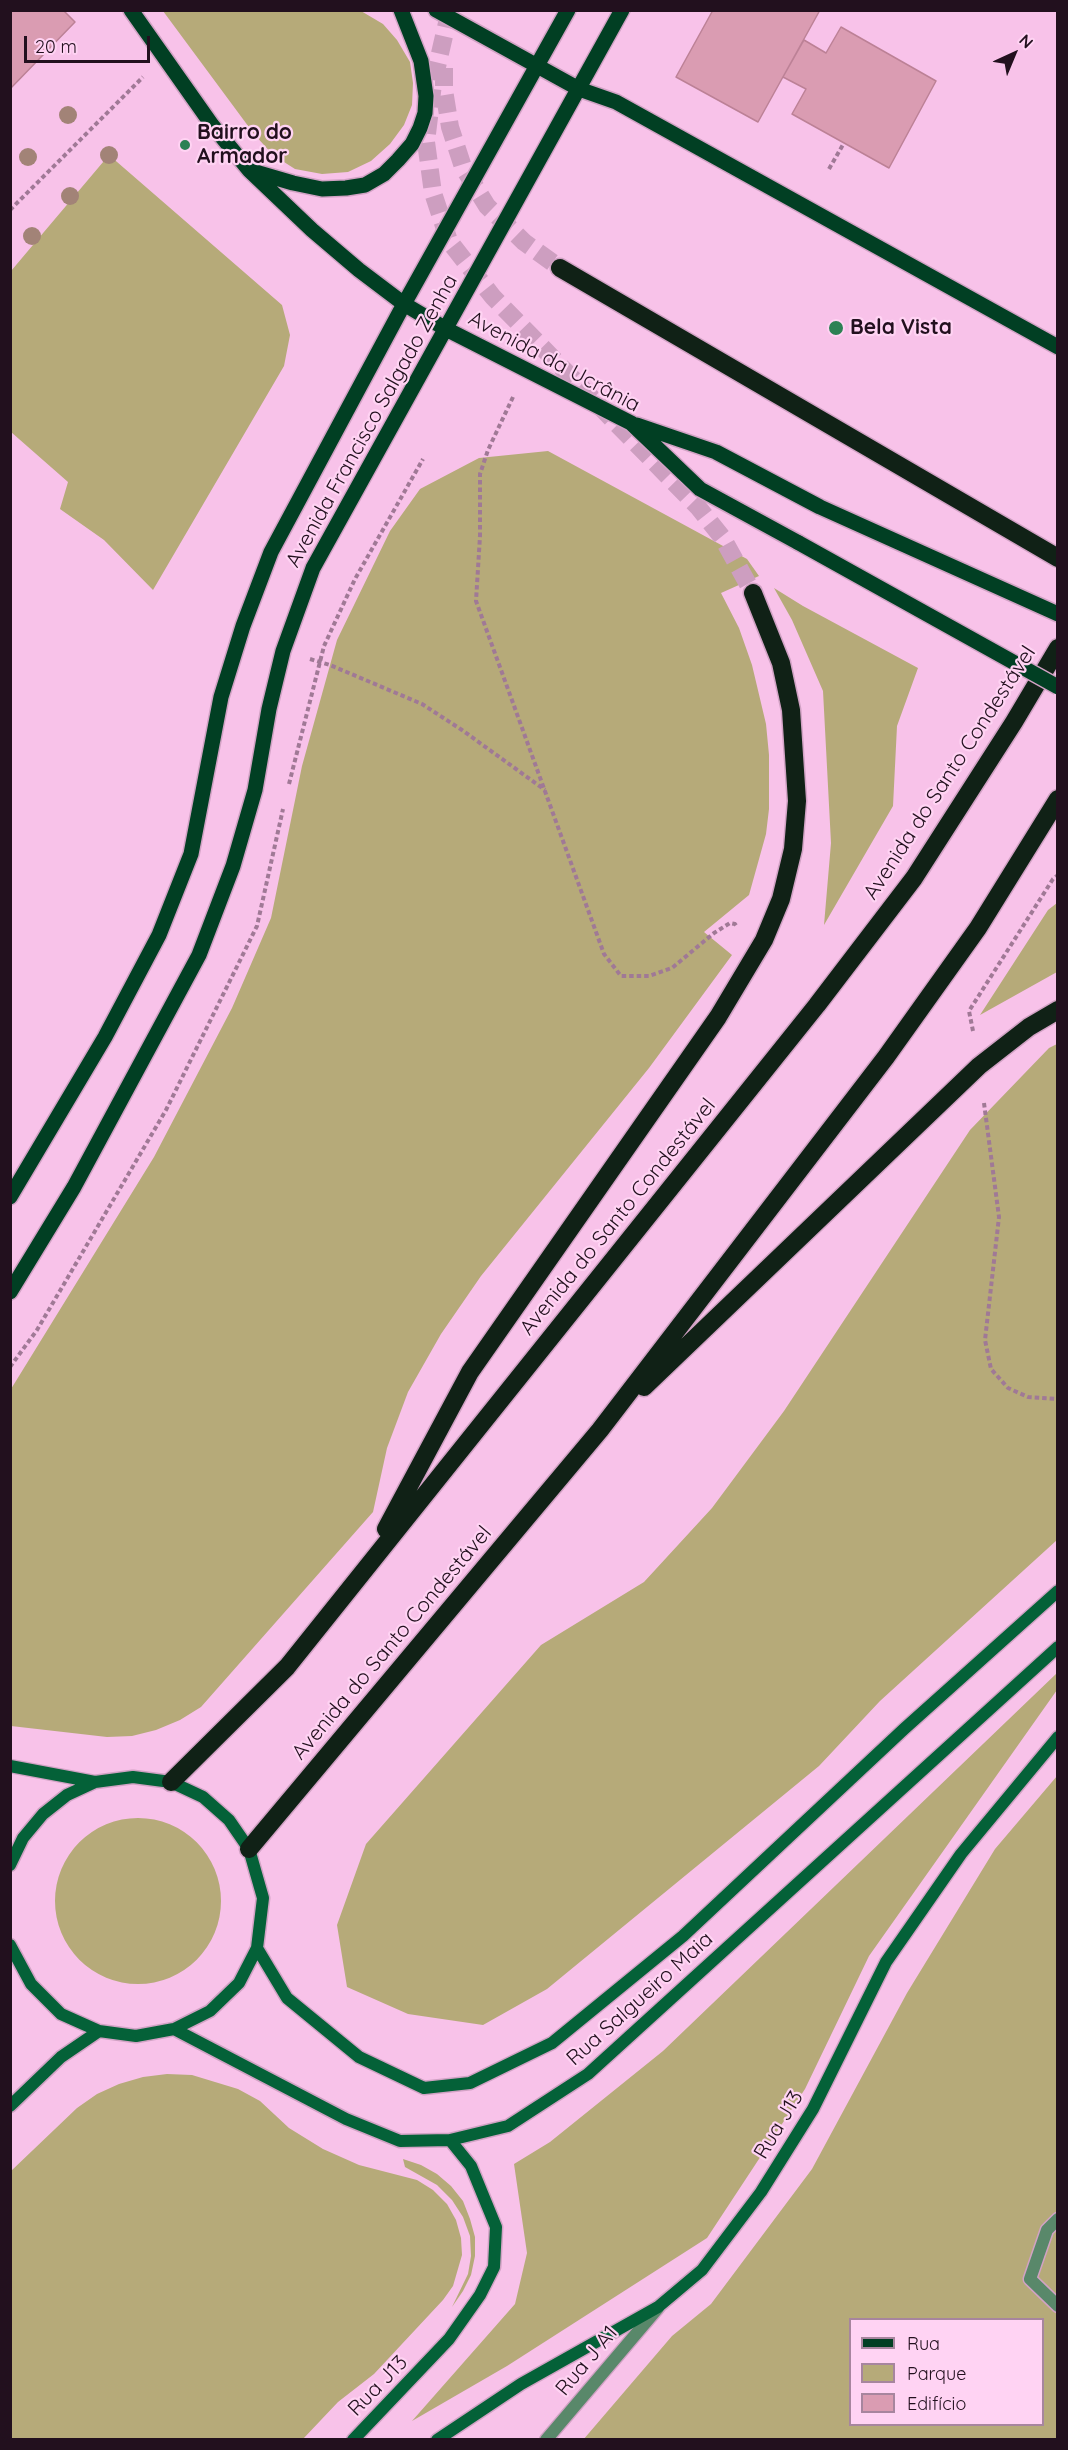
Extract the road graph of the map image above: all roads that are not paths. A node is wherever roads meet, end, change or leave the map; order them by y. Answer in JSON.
{"nodes":[{"id":1,"x":131,"y":10,"type":"edge"},
{"id":2,"x":400,"y":10,"type":"edge"},
{"id":3,"x":436,"y":10,"type":"edge"},
{"id":4,"x":568,"y":10,"type":"edge"},
{"id":5,"x":622,"y":10,"type":"edge"},
{"id":6,"x":537,"y":66,"type":"junction"},
{"id":7,"x":579,"y":89,"type":"junction"},
{"id":8,"x":249,"y":170,"type":"junction"},
{"id":9,"x":560,"y":268,"type":"tunnel mouth"},
{"id":10,"x":404,"y":304,"type":"junction"},
{"id":11,"x":446,"y":329,"type":"junction"},
{"id":12,"x":1058,"y":347,"type":"edge"},
{"id":13,"x":631,"y":423,"type":"junction"},
{"id":14,"x":1058,"y":558,"type":"edge"},
{"id":15,"x":753,"y":593,"type":"tunnel mouth"},
{"id":16,"x":1058,"y":614,"type":"edge"},
{"id":17,"x":1058,"y":648,"type":"edge"},
{"id":18,"x":1058,"y":687,"type":"edge"},
{"id":19,"x":1058,"y":799,"type":"edge"},
{"id":20,"x":1058,"y":1010,"type":"edge"},
{"id":21,"x":10,"y":1197,"type":"edge"},
{"id":22,"x":10,"y":1292,"type":"edge"},
{"id":23,"x":600,"y":1430,"type":"junction"},
{"id":24,"x":365,"y":1569,"type":"junction"},
{"id":25,"x":1058,"y":1591,"type":"edge"},
{"id":26,"x":1058,"y":1647,"type":"edge"},
{"id":27,"x":1058,"y":1737,"type":"edge"},
{"id":28,"x":10,"y":1766,"type":"edge"},
{"id":29,"x":95,"y":1782,"type":"junction"},
{"id":30,"x":171,"y":1782,"type":"junction"},
{"id":31,"x":249,"y":1849,"type":"junction"},
{"id":32,"x":10,"y":1865,"type":"edge"},
{"id":33,"x":11,"y":1947,"type":"edge"},
{"id":34,"x":257,"y":1948,"type":"junction"},
{"id":35,"x":174,"y":2029,"type":"junction"},
{"id":36,"x":99,"y":2031,"type":"junction"},
{"id":37,"x":10,"y":2106,"type":"edge"},
{"id":38,"x":450,"y":2140,"type":"junction"},
{"id":39,"x":1058,"y":2219,"type":"edge"},
{"id":40,"x":1058,"y":2306,"type":"edge"},
{"id":41,"x":658,"y":2307,"type":"junction"},
{"id":42,"x":353,"y":2439,"type":"edge"},
{"id":43,"x":437,"y":2439,"type":"edge"},
{"id":44,"x":546,"y":2439,"type":"edge"}],
"edges":[{"from":1,"to":8,"type":"main road","name":"Avenida da Ucrânia"},
{"from":2,"to":8,"type":"main road"},
{"from":3,"to":6,"type":"main road"},
{"from":4,"to":6,"type":"main road","name":"Avenida Francisco Salgado Zenha"},
{"from":5,"to":7,"type":"main road","name":"Avenida Francisco Salgado Zenha"},
{"from":6,"to":7,"type":"main road"},
{"from":6,"to":10,"type":"main road","name":"Avenida Francisco Salgado Zenha"},
{"from":7,"to":11,"type":"main road","name":"Avenida Francisco Salgado Zenha"},
{"from":7,"to":12,"type":"main road"},
{"from":8,"to":10,"type":"main road","name":"Avenida da Ucrânia"},
{"from":9,"to":14,"type":"highway"},
{"from":10,"to":11,"type":"main road","name":"Avenida da Ucrânia"},
{"from":10,"to":21,"type":"main road","name":"Avenida Francisco Salgado Zenha"},
{"from":11,"to":13,"type":"main road","name":"Avenida da Ucrânia"},
{"from":11,"to":22,"type":"main road","name":"Avenida Francisco Salgado Zenha"},
{"from":13,"to":16,"type":"main road"},
{"from":13,"to":18,"type":"main road","name":"Avenida da Ucrânia","bridge":true},
{"from":15,"to":24,"type":"highway"},
{"from":17,"to":24,"type":"highway","name":"Avenida do Santo Condestável"},
{"from":19,"to":23,"type":"highway","name":"Avenida do Santo Condestável"},
{"from":20,"to":23,"type":"highway"},
{"from":23,"to":31,"type":"highway","name":"Avenida do Santo Condestável"},
{"from":24,"to":30,"type":"highway","name":"Avenida do Santo Condestável"},
{"from":25,"to":34,"type":"main road","name":"Rua Salgueiro Maia"},
{"from":26,"to":38,"type":"main road","name":"Rua Salgueiro Maia"},
{"from":27,"to":41,"type":"main road","name":"Rua J13"},
{"from":28,"to":29,"type":"main road"},
{"from":29,"to":30,"type":"main road"},
{"from":29,"to":32,"type":"main road"},
{"from":30,"to":31,"type":"main road"},
{"from":31,"to":34,"type":"main road"},
{"from":33,"to":36,"type":"main road"},
{"from":34,"to":35,"type":"main road"},
{"from":35,"to":36,"type":"main road"},
{"from":35,"to":38,"type":"main road","name":"Rua Salgueiro Maia"},
{"from":36,"to":37,"type":"main road"},
{"from":38,"to":42,"type":"main road","name":"Rua J13"},
{"from":39,"to":40,"type":"street"},
{"from":41,"to":43,"type":"main road","name":"Rua J13"},
{"from":41,"to":44,"type":"street","name":"Rua J A1"}]}
